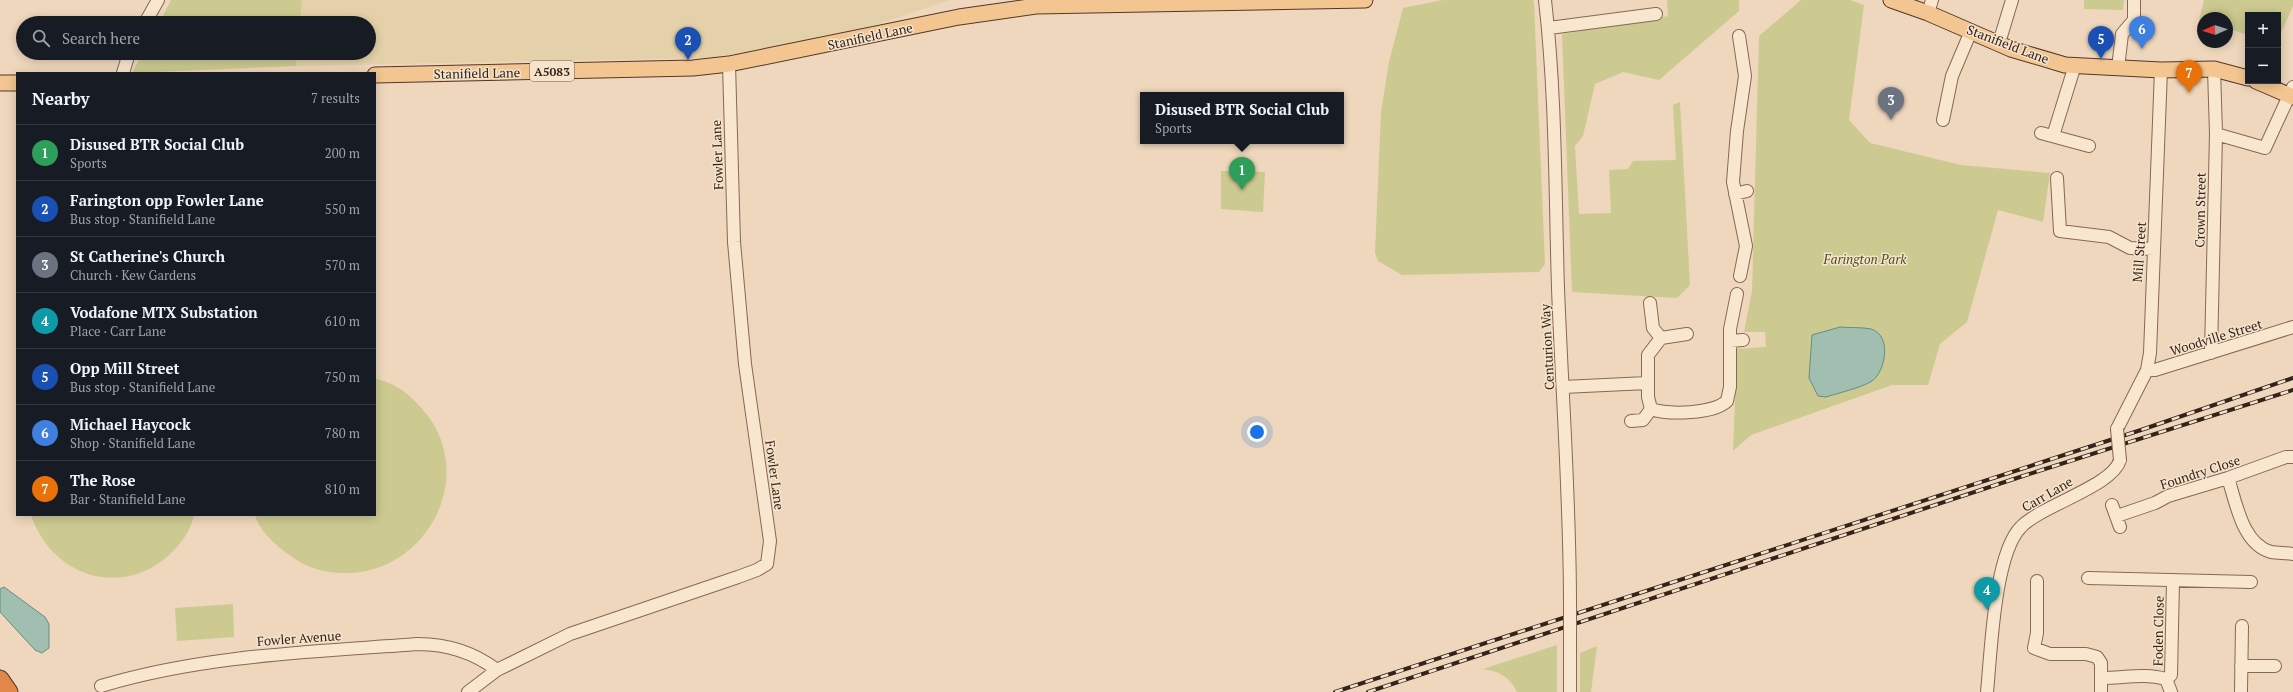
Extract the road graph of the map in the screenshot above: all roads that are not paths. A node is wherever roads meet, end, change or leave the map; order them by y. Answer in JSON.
{"nodes":[{"id":1,"x":158,"y":0,"type":"edge"},
{"id":2,"x":1365,"y":0,"type":"edge"},
{"id":3,"x":1545,"y":0,"type":"edge"},
{"id":4,"x":1891,"y":0,"type":"edge"},
{"id":5,"x":2012,"y":0,"type":"edge"},
{"id":6,"x":2134,"y":0,"type":"edge"},
{"id":7,"x":1200,"y":1,"type":"edge"},
{"id":8,"x":1299,"y":1,"type":"edge"},
{"id":9,"x":1036,"y":3,"type":"edge"},
{"id":10,"x":1014,"y":4,"type":"edge"},
{"id":11,"x":1930,"y":6,"type":"edge"},
{"id":12,"x":1656,"y":14,"type":"dead end"},
{"id":13,"x":149,"y":16,"type":"edge"},
{"id":14,"x":1549,"y":28,"type":"junction"},
{"id":15,"x":1971,"y":31,"type":"junction"},
{"id":16,"x":1739,"y":36,"type":"dead end"},
{"id":17,"x":1999,"y":43,"type":"junction"},
{"id":18,"x":127,"y":60,"type":"edge"},
{"id":19,"x":729,"y":64,"type":"junction"},
{"id":20,"x":2075,"y":65,"type":"junction"},
{"id":21,"x":2118,"y":68,"type":"junction"},
{"id":22,"x":2214,"y":69,"type":"junction"},
{"id":23,"x":2161,"y":70,"type":"junction"},
{"id":24,"x":123,"y":72,"type":"edge"},
{"id":25,"x":376,"y":75,"type":"edge"},
{"id":26,"x":2245,"y":77,"type":"edge"},
{"id":27,"x":0,"y":83,"type":"edge"},
{"id":28,"x":16,"y":83,"type":"edge"},
{"id":29,"x":2265,"y":84,"type":"edge"},
{"id":30,"x":2292,"y":93,"type":"edge"},
{"id":31,"x":1943,"y":120,"type":"dead end"},
{"id":32,"x":2041,"y":133,"type":"dead end"},
{"id":33,"x":2216,"y":134,"type":"junction"},
{"id":34,"x":2053,"y":136,"type":"junction"},
{"id":35,"x":2089,"y":146,"type":"dead end"},
{"id":36,"x":2057,"y":178,"type":"dead end"},
{"id":37,"x":1747,"y":191,"type":"dead end"},
{"id":38,"x":1735,"y":194,"type":"junction"},
{"id":39,"x":2154,"y":249,"type":"junction"},
{"id":40,"x":1740,"y":276,"type":"dead end"},
{"id":41,"x":1737,"y":294,"type":"dead end"},
{"id":42,"x":1650,"y":303,"type":"dead end"},
{"id":43,"x":2293,"y":327,"type":"edge"},
{"id":44,"x":1687,"y":334,"type":"dead end"},
{"id":45,"x":1661,"y":338,"type":"junction"},
{"id":46,"x":1743,"y":340,"type":"dead end"},
{"id":47,"x":1730,"y":341,"type":"junction"},
{"id":48,"x":2211,"y":352,"type":"junction"},
{"id":49,"x":2147,"y":370,"type":"junction"},
{"id":50,"x":1647,"y":383,"type":"junction"},
{"id":51,"x":1563,"y":387,"type":"junction"},
{"id":52,"x":1652,"y":410,"type":"junction"},
{"id":53,"x":1631,"y":420,"type":"dead end"},
{"id":54,"x":2117,"y":429,"type":"joint"},
{"id":55,"x":2293,"y":457,"type":"edge"},
{"id":56,"x":2228,"y":478,"type":"junction"},
{"id":57,"x":2116,"y":516,"type":"dead end"},
{"id":58,"x":2293,"y":554,"type":"edge"},
{"id":59,"x":2088,"y":578,"type":"dead end"},
{"id":60,"x":2037,"y":581,"type":"dead end"},
{"id":61,"x":2173,"y":581,"type":"junction"},
{"id":62,"x":2251,"y":582,"type":"dead end"},
{"id":63,"x":2242,"y":626,"type":"dead end"},
{"id":64,"x":2241,"y":666,"type":"junction"},
{"id":65,"x":2275,"y":666,"type":"dead end"},
{"id":66,"x":497,"y":670,"type":"junction"},
{"id":67,"x":2101,"y":678,"type":"junction"},
{"id":68,"x":0,"y":679,"type":"edge"},
{"id":69,"x":2166,"y":679,"type":"junction"},
{"id":70,"x":101,"y":686,"type":"dead end"},
{"id":71,"x":9,"y":692,"type":"edge"},
{"id":72,"x":468,"y":692,"type":"edge"},
{"id":73,"x":1570,"y":692,"type":"edge"},
{"id":74,"x":1987,"y":692,"type":"edge"},
{"id":75,"x":2101,"y":692,"type":"edge"},
{"id":76,"x":2171,"y":692,"type":"edge"},
{"id":77,"x":2241,"y":692,"type":"edge"}],
"edges":[{"from":1,"to":13,"type":"street"},
{"from":2,"to":8,"type":"main road","name":"Stanifield Lane"},
{"from":3,"to":14,"type":"street","name":"Centurion Way"},
{"from":4,"to":11,"type":"main road","name":"Stanifield Lane"},
{"from":5,"to":17,"type":"street"},
{"from":6,"to":21,"type":"street"},
{"from":7,"to":8,"type":"main road","name":"Stanifield Lane"},
{"from":7,"to":9,"type":"main road","name":"Stanifield Lane"},
{"from":9,"to":10,"type":"main road","name":"Stanifield Lane","number":"A5083"},
{"from":10,"to":19,"type":"main road","name":"Stanifield Lane","number":"A5083"},
{"from":11,"to":15,"type":"main road","name":"Stanifield Lane"},
{"from":12,"to":14,"type":"street"},
{"from":14,"to":51,"type":"street","name":"Centurion Way"},
{"from":15,"to":17,"type":"main road","name":"Stanifield Lane"},
{"from":15,"to":31,"type":"street"},
{"from":16,"to":38,"type":"street"},
{"from":17,"to":20,"type":"main road","name":"Stanifield Lane"},
{"from":18,"to":24,"type":"street"},
{"from":19,"to":25,"type":"main road","name":"Stanifield Lane","number":"A5083"},
{"from":19,"to":66,"type":"street","name":"Fowler Lane"},
{"from":20,"to":21,"type":"main road","name":"Stanifield Lane"},
{"from":20,"to":34,"type":"street"},
{"from":21,"to":23,"type":"main road","name":"Stanifield Lane"},
{"from":22,"to":23,"type":"main road","name":"Stanifield Lane"},
{"from":22,"to":26,"type":"main road","name":"Stanifield Lane"},
{"from":22,"to":33,"type":"street","name":"Crown Street"},
{"from":23,"to":39,"type":"street","name":"Mill Street"},
{"from":27,"to":28,"type":"main road"},
{"from":29,"to":30,"type":"main road"},
{"from":30,"to":33,"type":"street"},
{"from":32,"to":34,"type":"street"},
{"from":33,"to":48,"type":"street","name":"Crown Street"},
{"from":34,"to":35,"type":"street"},
{"from":36,"to":39,"type":"street"},
{"from":37,"to":38,"type":"street"},
{"from":38,"to":40,"type":"street"},
{"from":39,"to":49,"type":"street","name":"Mill Street"},
{"from":41,"to":47,"type":"street"},
{"from":42,"to":45,"type":"street"},
{"from":43,"to":48,"type":"street","name":"Woodville Street"},
{"from":44,"to":45,"type":"street"},
{"from":45,"to":50,"type":"street"},
{"from":46,"to":47,"type":"street"},
{"from":47,"to":52,"type":"street"},
{"from":48,"to":49,"type":"street","name":"Woodville Street"},
{"from":49,"to":54,"type":"street","name":"Mill Street"},
{"from":50,"to":51,"type":"street"},
{"from":50,"to":52,"type":"street"},
{"from":51,"to":73,"type":"street","name":"Centurion Way","bridge":true},
{"from":52,"to":53,"type":"street"},
{"from":54,"to":74,"type":"street","name":"Carr Lane","bridge":true},
{"from":55,"to":56,"type":"street","name":"Foundry Close"},
{"from":56,"to":57,"type":"street","name":"Foundry Close"},
{"from":56,"to":58,"type":"street"},
{"from":59,"to":61,"type":"street","name":"Foden Close"},
{"from":60,"to":67,"type":"street"},
{"from":61,"to":62,"type":"street","name":"Foden Close"},
{"from":61,"to":69,"type":"street","name":"Foden Close"},
{"from":63,"to":64,"type":"street"},
{"from":64,"to":65,"type":"street"},
{"from":64,"to":77,"type":"street"},
{"from":66,"to":70,"type":"street","name":"Fowler Avenue"},
{"from":66,"to":72,"type":"street","name":"Fowler Lane"},
{"from":67,"to":69,"type":"street"},
{"from":67,"to":75,"type":"street"},
{"from":68,"to":71,"type":"highway"},
{"from":69,"to":76,"type":"street"}]}
